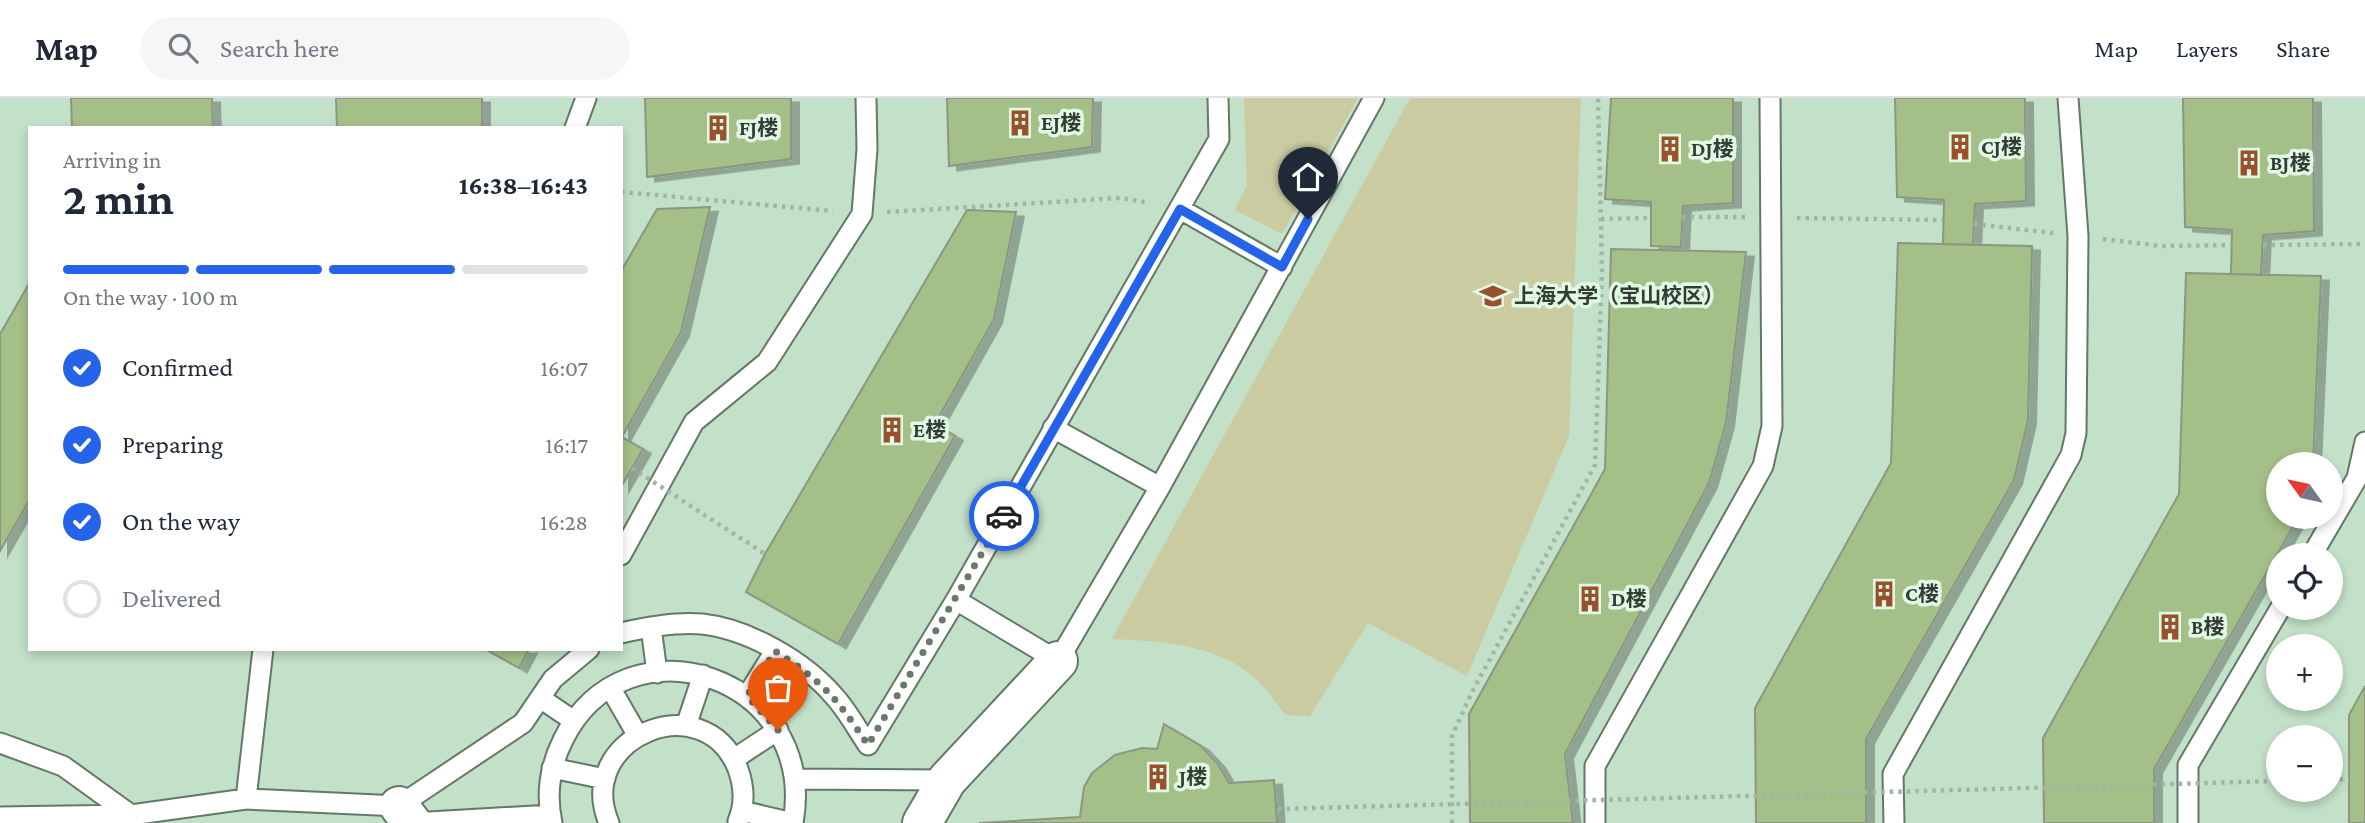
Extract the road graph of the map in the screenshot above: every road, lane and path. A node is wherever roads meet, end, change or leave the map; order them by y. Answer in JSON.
{"nodes":[{"id":1,"x":586,"y":98,"type":"edge"},
{"id":2,"x":866,"y":98,"type":"edge"},
{"id":3,"x":1218,"y":98,"type":"edge"},
{"id":4,"x":1374,"y":98,"type":"edge"},
{"id":5,"x":1598,"y":98,"type":"edge"},
{"id":6,"x":1770,"y":98,"type":"edge"},
{"id":7,"x":2068,"y":98,"type":"edge"},
{"id":8,"x":576,"y":126,"type":"edge"},
{"id":9,"x":623,"y":192,"type":"edge"},
{"id":10,"x":1180,"y":209,"type":"junction"},
{"id":11,"x":862,"y":214,"type":"junction"},
{"id":12,"x":1682,"y":217,"type":"dead end"},
{"id":13,"x":1651,"y":218,"type":"dead end"},
{"id":14,"x":1771,"y":218,"type":"junction"},
{"id":15,"x":1601,"y":219,"type":"junction"},
{"id":16,"x":1943,"y":220,"type":"dead end"},
{"id":17,"x":2365,"y":244,"type":"edge"},
{"id":18,"x":2263,"y":245,"type":"dead end"},
{"id":19,"x":1282,"y":267,"type":"junction"},
{"id":20,"x":1054,"y":429,"type":"junction"},
{"id":21,"x":2365,"y":442,"type":"edge"},
{"id":22,"x":632,"y":468,"type":"dead end"},
{"id":23,"x":1160,"y":487,"type":"junction"},
{"id":24,"x":2319,"y":543,"type":"edge"},
{"id":25,"x":623,"y":551,"type":"edge"},
{"id":26,"x":765,"y":554,"type":"dead end"},
{"id":27,"x":956,"y":600,"type":"junction"},
{"id":28,"x":2273,"y":620,"type":"edge"},
{"id":29,"x":651,"y":627,"type":"junction"},
{"id":30,"x":623,"y":633,"type":"edge"},
{"id":31,"x":263,"y":651,"type":"edge"},
{"id":32,"x":569,"y":651,"type":"edge"},
{"id":33,"x":587,"y":651,"type":"edge"},
{"id":34,"x":775,"y":651,"type":"junction"},
{"id":35,"x":1058,"y":661,"type":"junction"},
{"id":36,"x":657,"y":673,"type":"junction"},
{"id":37,"x":704,"y":676,"type":"junction"},
{"id":38,"x":553,"y":679,"type":"junction"},
{"id":39,"x":611,"y":689,"type":"junction"},
{"id":40,"x":747,"y":696,"type":"junction"},
{"id":41,"x":540,"y":698,"type":"junction"},
{"id":42,"x":574,"y":722,"type":"junction"},
{"id":43,"x":686,"y":726,"type":"junction"},
{"id":44,"x":778,"y":730,"type":"junction"},
{"id":45,"x":638,"y":736,"type":"junction"},
{"id":46,"x":0,"y":743,"type":"edge"},
{"id":47,"x":734,"y":759,"type":"junction"},
{"id":48,"x":552,"y":768,"type":"junction"},
{"id":49,"x":605,"y":779,"type":"junction"},
{"id":50,"x":796,"y":779,"type":"junction"},
{"id":51,"x":2343,"y":779,"type":"edge"},
{"id":52,"x":2349,"y":779,"type":"dead end"},
{"id":53,"x":947,"y":780,"type":"junction"},
{"id":54,"x":2266,"y":781,"type":"edge"},
{"id":55,"x":246,"y":799,"type":"junction"},
{"id":56,"x":1278,"y":809,"type":"dead end"},
{"id":57,"x":131,"y":815,"type":"junction"},
{"id":58,"x":0,"y":817,"type":"edge"},
{"id":59,"x":408,"y":817,"type":"edge"},
{"id":60,"x":740,"y":817,"type":"edge"},
{"id":61,"x":552,"y":819,"type":"edge"},
{"id":62,"x":609,"y":823,"type":"edge"},
{"id":63,"x":922,"y":823,"type":"edge"},
{"id":64,"x":1452,"y":823,"type":"edge"},
{"id":65,"x":1595,"y":823,"type":"edge"},
{"id":66,"x":1894,"y":823,"type":"edge"},
{"id":67,"x":2188,"y":823,"type":"edge"}],
"edges":[{"from":1,"to":8,"type":"lane"},
{"from":2,"to":11,"type":"lane"},
{"from":3,"to":10,"type":"lane"},
{"from":4,"to":19,"type":"lane"},
{"from":5,"to":15,"type":"path"},
{"from":6,"to":14,"type":"lane"},
{"from":7,"to":66,"type":"lane"},
{"from":9,"to":11,"type":"path"},
{"from":10,"to":11,"type":"path"},
{"from":10,"to":19,"type":"lane"},
{"from":10,"to":20,"type":"lane"},
{"from":11,"to":25,"type":"lane"},
{"from":12,"to":14,"type":"path"},
{"from":13,"to":15,"type":"path"},
{"from":14,"to":16,"type":"path"},
{"from":14,"to":65,"type":"lane"},
{"from":15,"to":64,"type":"path"},
{"from":17,"to":18,"type":"path"},
{"from":19,"to":23,"type":"lane"},
{"from":20,"to":23,"type":"lane"},
{"from":20,"to":27,"type":"lane"},
{"from":21,"to":24,"type":"lane"},
{"from":22,"to":26,"type":"path","bridge":true},
{"from":23,"to":35,"type":"lane"},
{"from":27,"to":34,"type":"lane"},
{"from":27,"to":35,"type":"lane"},
{"from":28,"to":67,"type":"lane"},
{"from":29,"to":30,"type":"lane"},
{"from":29,"to":34,"type":"lane"},
{"from":29,"to":36,"type":"lane"},
{"from":31,"to":55,"type":"lane"},
{"from":32,"to":38,"type":"lane"},
{"from":33,"to":38,"type":"lane"},
{"from":34,"to":40,"type":"lane"},
{"from":35,"to":53,"type":"street"},
{"from":36,"to":37,"type":"lane"},
{"from":36,"to":39,"type":"lane"},
{"from":37,"to":40,"type":"lane"},
{"from":37,"to":43,"type":"lane"},
{"from":38,"to":41,"type":"lane"},
{"from":39,"to":42,"type":"lane"},
{"from":39,"to":45,"type":"lane"},
{"from":40,"to":44,"type":"lane"},
{"from":41,"to":42,"type":"lane"},
{"from":41,"to":59,"type":"lane"},
{"from":42,"to":48,"type":"lane"},
{"from":43,"to":45,"type":"lane"},
{"from":43,"to":47,"type":"lane"},
{"from":44,"to":47,"type":"lane"},
{"from":44,"to":50,"type":"lane"},
{"from":45,"to":49,"type":"lane"},
{"from":46,"to":57,"type":"lane"},
{"from":47,"to":60,"type":"lane"},
{"from":48,"to":49,"type":"lane"},
{"from":48,"to":61,"type":"lane"},
{"from":49,"to":62,"type":"lane"},
{"from":50,"to":53,"type":"lane"},
{"from":50,"to":60,"type":"lane"},
{"from":51,"to":52,"type":"path"},
{"from":53,"to":63,"type":"street"},
{"from":54,"to":56,"type":"path","bridge":true},
{"from":55,"to":57,"type":"lane"},
{"from":55,"to":59,"type":"lane"},
{"from":57,"to":58,"type":"lane"},
{"from":59,"to":61,"type":"lane"}]}
